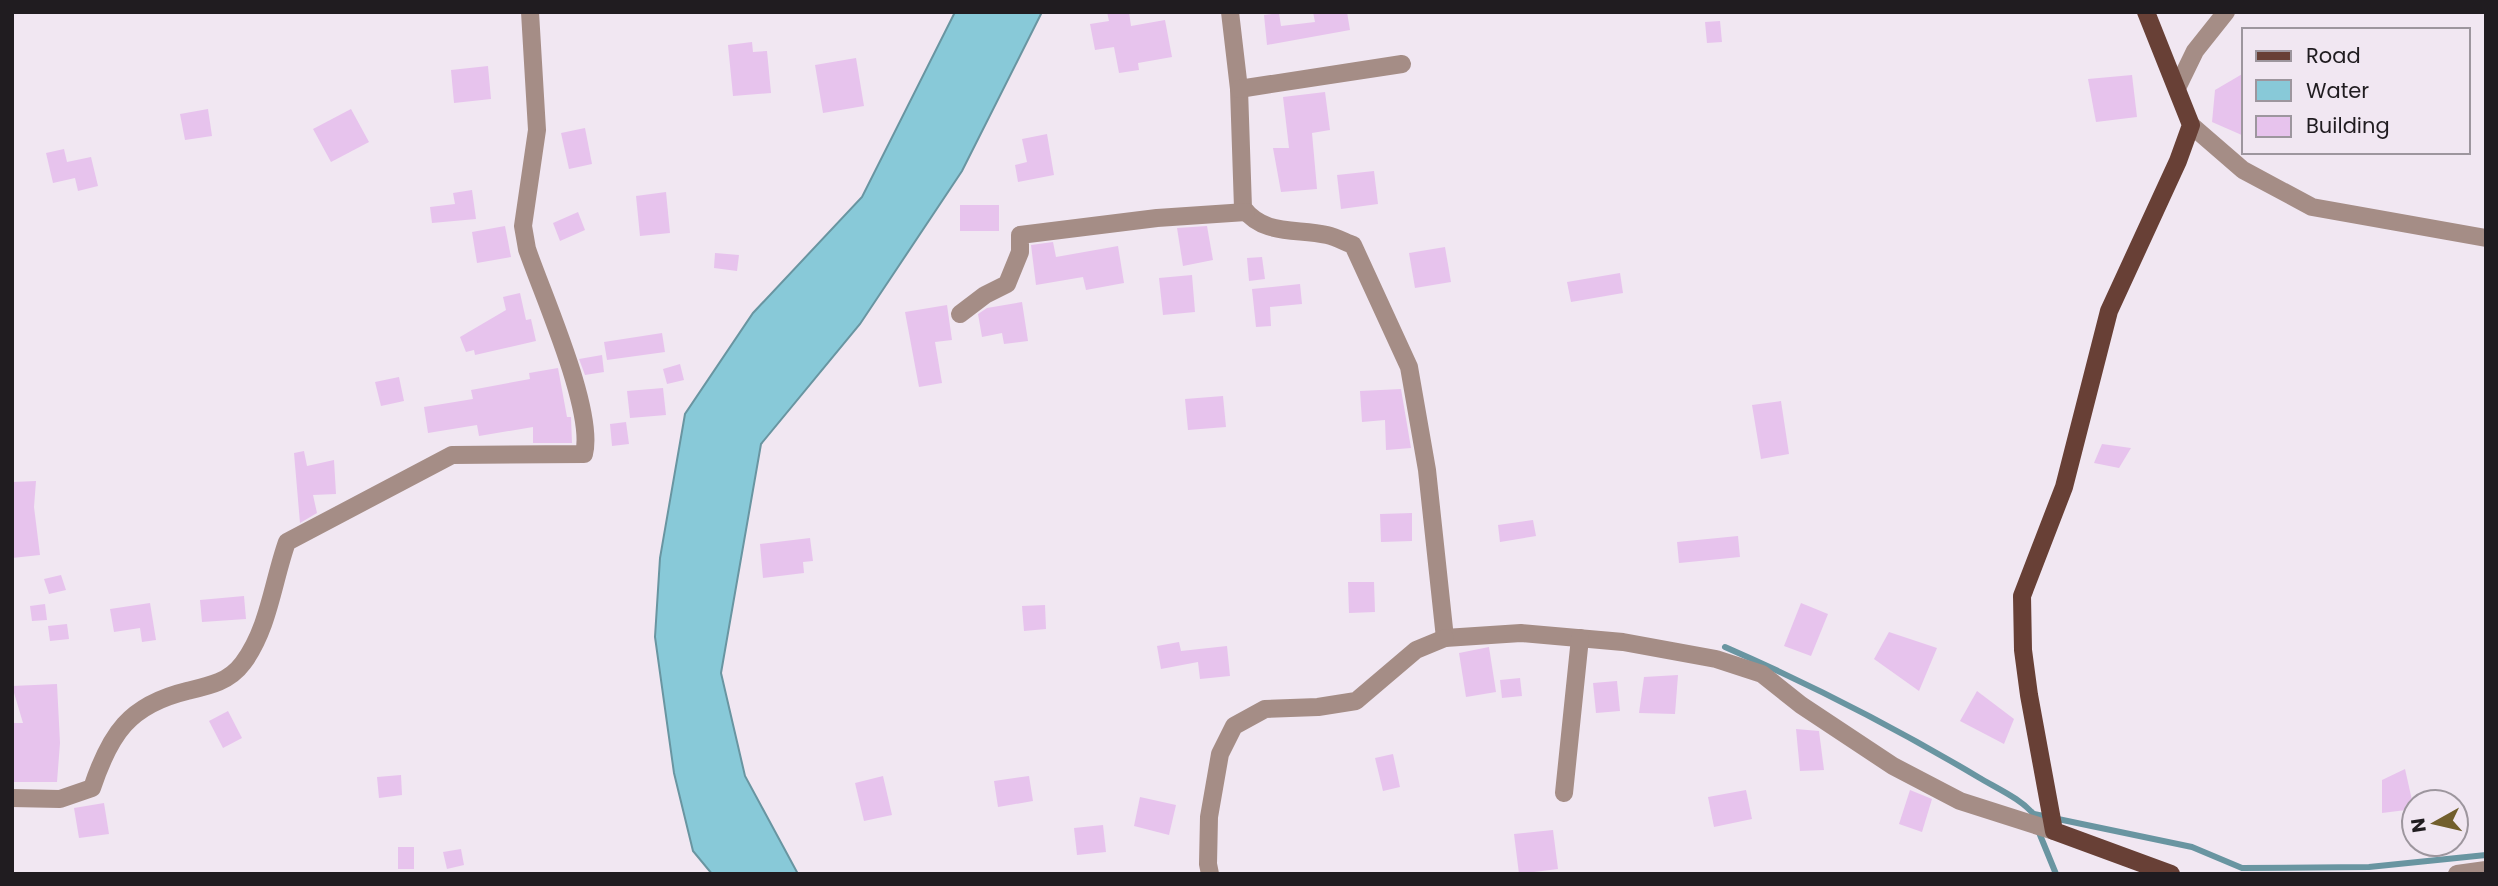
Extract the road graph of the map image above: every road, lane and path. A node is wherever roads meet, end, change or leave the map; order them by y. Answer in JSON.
{"nodes":[{"id":1,"x":530,"y":12,"type":"edge"},
{"id":2,"x":1230,"y":12,"type":"edge"},
{"id":3,"x":2146,"y":12,"type":"edge"},
{"id":4,"x":2226,"y":12,"type":"edge"},
{"id":5,"x":1402,"y":64,"type":"dead end"},
{"id":6,"x":2178,"y":86,"type":"junction"},
{"id":7,"x":1239,"y":89,"type":"junction"},
{"id":8,"x":2192,"y":125,"type":"junction"},
{"id":9,"x":1246,"y":212,"type":"junction"},
{"id":10,"x":2486,"y":238,"type":"edge"},
{"id":11,"x":960,"y":314,"type":"dead end"},
{"id":12,"x":1445,"y":638,"type":"junction"},
{"id":13,"x":1580,"y":638,"type":"junction"},
{"id":14,"x":1564,"y":793,"type":"dead end"},
{"id":15,"x":12,"y":798,"type":"edge"},
{"id":16,"x":2046,"y":824,"type":"junction"},
{"id":17,"x":2486,"y":870,"type":"edge"},
{"id":18,"x":1210,"y":874,"type":"edge"},
{"id":19,"x":2171,"y":874,"type":"edge"},
{"id":20,"x":2457,"y":874,"type":"edge"}],
"edges":[{"from":1,"to":15,"type":"street"},
{"from":2,"to":7,"type":"street"},
{"from":3,"to":6,"type":"main road"},
{"from":4,"to":6,"type":"street"},
{"from":5,"to":7,"type":"street"},
{"from":6,"to":8,"type":"main road"},
{"from":7,"to":9,"type":"street"},
{"from":8,"to":10,"type":"street"},
{"from":8,"to":16,"type":"main road"},
{"from":9,"to":11,"type":"street"},
{"from":9,"to":12,"type":"street"},
{"from":12,"to":13,"type":"street"},
{"from":12,"to":18,"type":"street"},
{"from":13,"to":14,"type":"street"},
{"from":13,"to":16,"type":"street"},
{"from":16,"to":19,"type":"main road"},
{"from":17,"to":20,"type":"street"}]}
